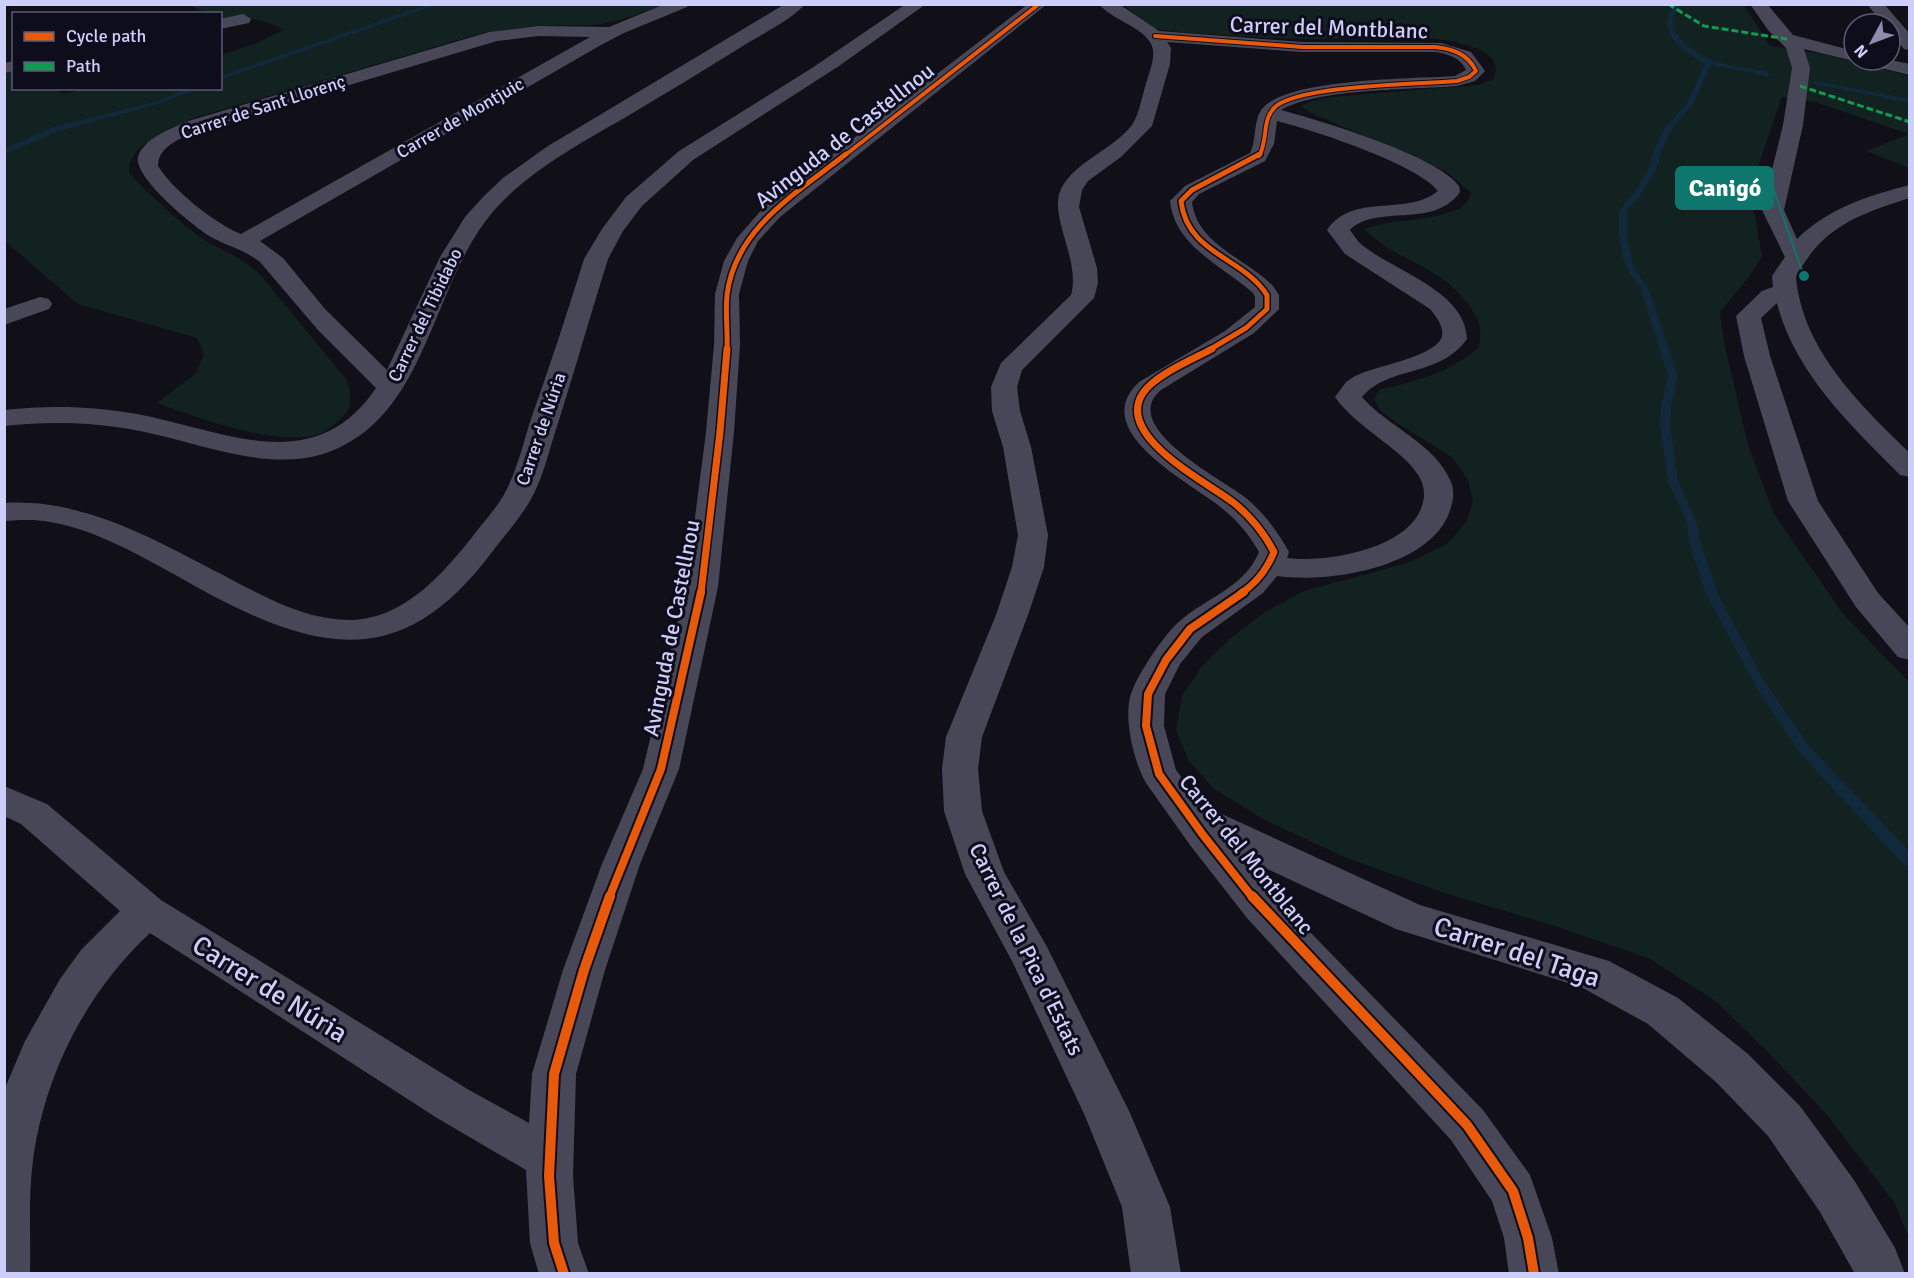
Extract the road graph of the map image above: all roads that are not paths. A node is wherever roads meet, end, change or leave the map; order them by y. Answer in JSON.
{"nodes":[{"id":1,"x":681,"y":4,"type":"edge"},
{"id":2,"x":797,"y":4,"type":"edge"},
{"id":3,"x":918,"y":4,"type":"edge"},
{"id":4,"x":1040,"y":4,"type":"edge"},
{"id":5,"x":1107,"y":4,"type":"edge"},
{"id":6,"x":1758,"y":4,"type":"edge"},
{"id":7,"x":1875,"y":4,"type":"edge"},
{"id":8,"x":243,"y":19,"type":"dead end"},
{"id":9,"x":222,"y":24,"type":"edge"},
{"id":10,"x":613,"y":32,"type":"junction"},
{"id":11,"x":1155,"y":36,"type":"junction"},
{"id":12,"x":1787,"y":39,"type":"junction"},
{"id":13,"x":1910,"y":45,"type":"edge"},
{"id":14,"x":1842,"y":53,"type":"edge"},
{"id":15,"x":1269,"y":113,"type":"junction"},
{"id":16,"x":1910,"y":191,"type":"edge"},
{"id":17,"x":244,"y":241,"type":"junction"},
{"id":18,"x":1796,"y":257,"type":"junction"},
{"id":19,"x":1786,"y":291,"type":"junction"},
{"id":20,"x":40,"y":304,"type":"dead end"},
{"id":21,"x":4,"y":318,"type":"edge"},
{"id":22,"x":390,"y":387,"type":"junction"},
{"id":23,"x":4,"y":418,"type":"edge"},
{"id":24,"x":1910,"y":469,"type":"edge"},
{"id":25,"x":4,"y":512,"type":"edge"},
{"id":26,"x":1269,"y":565,"type":"junction"},
{"id":27,"x":1910,"y":649,"type":"edge"},
{"id":28,"x":4,"y":800,"type":"edge"},
{"id":29,"x":1187,"y":813,"type":"junction"},
{"id":30,"x":147,"y":911,"type":"junction"},
{"id":31,"x":549,"y":1159,"type":"junction"},
{"id":32,"x":5,"y":1274,"type":"edge"},
{"id":33,"x":564,"y":1274,"type":"edge"},
{"id":34,"x":1156,"y":1274,"type":"edge"},
{"id":35,"x":1534,"y":1274,"type":"edge"},
{"id":36,"x":1880,"y":1274,"type":"edge"}],
"edges":[{"from":1,"to":10,"type":"street","name":"Carrer de Montjuic"},
{"from":2,"to":22,"type":"street","name":"Carrer del Tibidabo"},
{"from":3,"to":25,"type":"street","name":"Carrer de Núria"},
{"from":4,"to":31,"type":"street","name":"Avinguda de Castellnou"},
{"from":5,"to":11,"type":"street"},
{"from":6,"to":12,"type":"street"},
{"from":7,"to":13,"type":"street"},
{"from":8,"to":9,"type":"street"},
{"from":10,"to":17,"type":"street","name":"Carrer de Montjuic"},
{"from":10,"to":17,"type":"street","name":"Carrer de Sant Llorenç"},
{"from":11,"to":15,"type":"street","name":"Carrer del Montblanc"},
{"from":11,"to":34,"type":"street","name":"Carrer de la Pica d'Estats"},
{"from":12,"to":14,"type":"street"},
{"from":12,"to":18,"type":"street"},
{"from":15,"to":26,"type":"street"},
{"from":15,"to":26,"type":"street"},
{"from":16,"to":18,"type":"street"},
{"from":17,"to":22,"type":"street","name":"Carrer de Sant Llorenç"},
{"from":18,"to":19,"type":"street"},
{"from":19,"to":24,"type":"street"},
{"from":19,"to":27,"type":"street"},
{"from":20,"to":21,"type":"street"},
{"from":22,"to":23,"type":"street","name":"Carrer del Tibidabo"},
{"from":26,"to":29,"type":"street","name":"Carrer del Montblanc"},
{"from":28,"to":30,"type":"street","name":"Carrer de Núria"},
{"from":29,"to":35,"type":"street","name":"Carrer del Montblanc"},
{"from":29,"to":36,"type":"street","name":"Carrer del Taga"},
{"from":30,"to":31,"type":"street","name":"Carrer de Núria"},
{"from":30,"to":32,"type":"street"},
{"from":31,"to":33,"type":"street","name":"Avinguda de Castellnou"}]}
